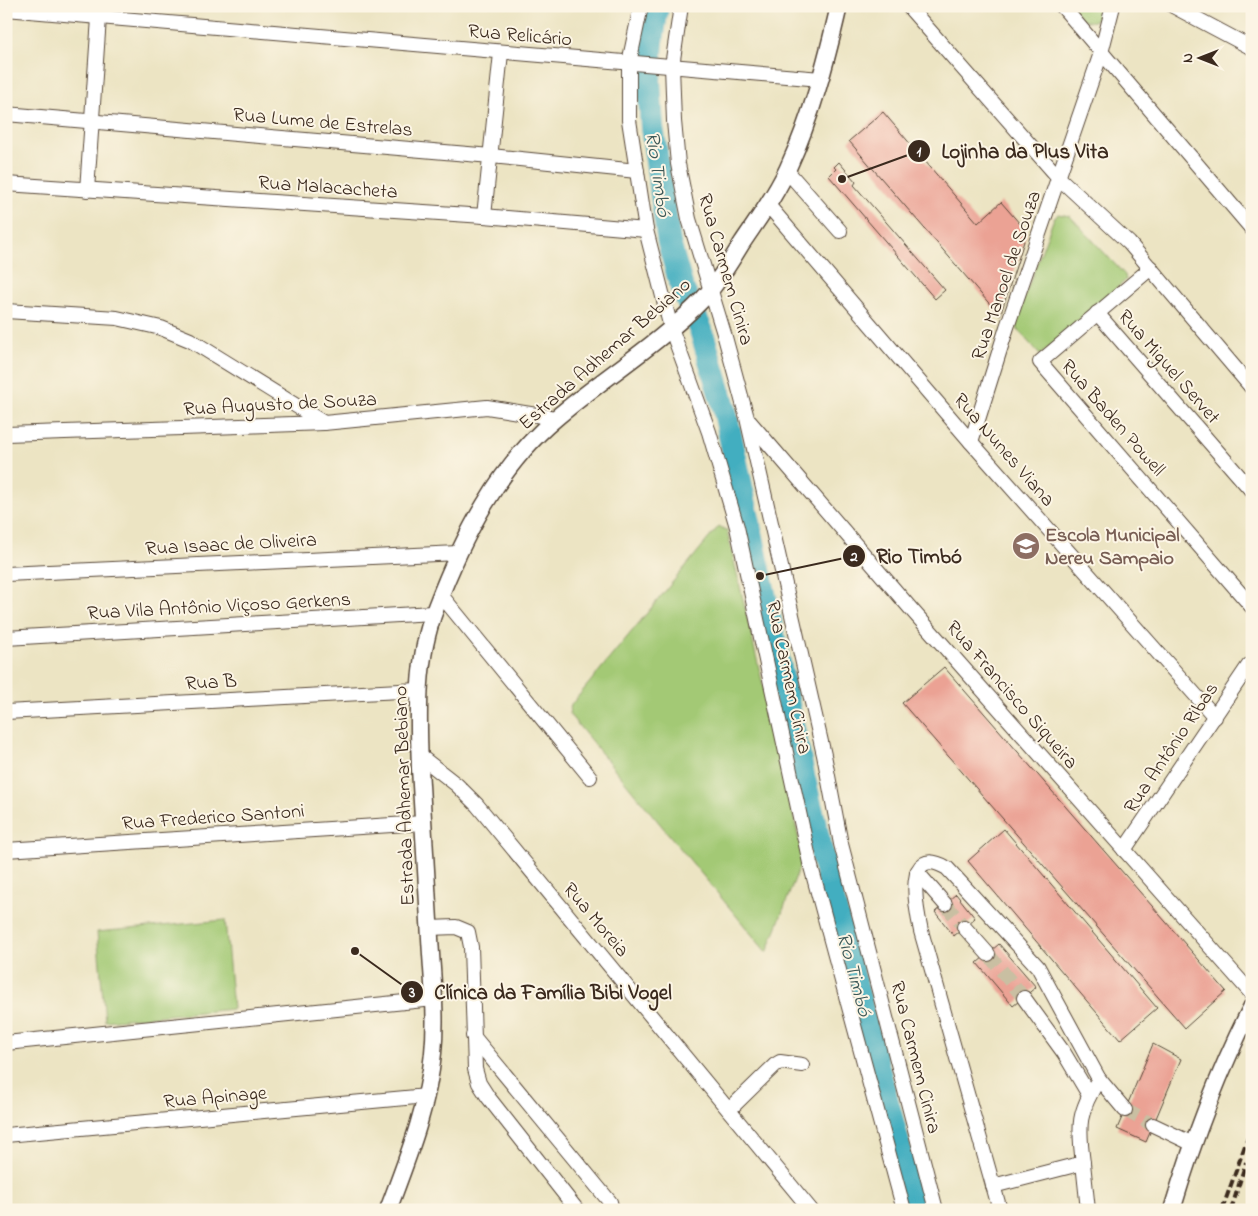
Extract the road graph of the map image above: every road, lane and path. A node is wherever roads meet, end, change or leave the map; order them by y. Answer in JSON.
{"nodes":[{"id":1,"x":641,"y":6,"type":"edge"},
{"id":2,"x":681,"y":6,"type":"edge"},
{"id":3,"x":839,"y":6,"type":"edge"},
{"id":4,"x":908,"y":6,"type":"edge"},
{"id":5,"x":1062,"y":6,"type":"edge"},
{"id":6,"x":1113,"y":6,"type":"edge"},
{"id":7,"x":1173,"y":6,"type":"edge"},
{"id":8,"x":6,"y":9,"type":"edge"},
{"id":9,"x":99,"y":18,"type":"junction"},
{"id":10,"x":1252,"y":48,"type":"edge"},
{"id":11,"x":501,"y":53,"type":"junction"},
{"id":12,"x":1101,"y":53,"type":"junction"},
{"id":13,"x":633,"y":63,"type":"junction"},
{"id":14,"x":668,"y":66,"type":"junction"},
{"id":15,"x":821,"y":79,"type":"junction"},
{"id":16,"x":6,"y":114,"type":"edge"},
{"id":17,"x":92,"y":121,"type":"junction"},
{"id":18,"x":490,"y":156,"type":"junction"},
{"id":19,"x":637,"y":171,"type":"junction"},
{"id":20,"x":787,"y":171,"type":"junction"},
{"id":21,"x":1059,"y":178,"type":"junction"},
{"id":22,"x":6,"y":184,"type":"edge"},
{"id":23,"x":87,"y":190,"type":"junction"},
{"id":24,"x":768,"y":205,"type":"junction"},
{"id":25,"x":484,"y":216,"type":"junction"},
{"id":26,"x":1252,"y":229,"type":"edge"},
{"id":27,"x":646,"y":230,"type":"junction"},
{"id":28,"x":840,"y":230,"type":"dead end"},
{"id":29,"x":1151,"y":268,"type":"junction"},
{"id":30,"x":707,"y":294,"type":"junction"},
{"id":31,"x":6,"y":311,"type":"edge"},
{"id":32,"x":1098,"y":313,"type":"junction"},
{"id":33,"x":675,"y":324,"type":"junction"},
{"id":34,"x":1252,"y":388,"type":"edge"},
{"id":35,"x":555,"y":418,"type":"junction"},
{"id":36,"x":747,"y":418,"type":"junction"},
{"id":37,"x":324,"y":423,"type":"junction"},
{"id":38,"x":6,"y":434,"type":"edge"},
{"id":39,"x":972,"y":442,"type":"junction"},
{"id":40,"x":1252,"y":491,"type":"edge"},
{"id":41,"x":458,"y":553,"type":"junction"},
{"id":42,"x":6,"y":574,"type":"edge"},
{"id":43,"x":441,"y":595,"type":"junction"},
{"id":44,"x":1252,"y":607,"type":"edge"},
{"id":45,"x":434,"y":612,"type":"junction"},
{"id":46,"x":6,"y":638,"type":"edge"},
{"id":47,"x":1249,"y":665,"type":"dead end"},
{"id":48,"x":418,"y":690,"type":"junction"},
{"id":49,"x":6,"y":712,"type":"edge"},
{"id":50,"x":1214,"y":717,"type":"junction"},
{"id":51,"x":420,"y":756,"type":"junction"},
{"id":52,"x":590,"y":777,"type":"dead end"},
{"id":53,"x":423,"y":823,"type":"junction"},
{"id":54,"x":6,"y":850,"type":"edge"},
{"id":55,"x":1124,"y":850,"type":"junction"},
{"id":56,"x":917,"y":872,"type":"junction"},
{"id":57,"x":945,"y":904,"type":"tunnel mouth"},
{"id":58,"x":964,"y":927,"type":"tunnel mouth"},
{"id":59,"x":429,"y":928,"type":"junction"},
{"id":60,"x":988,"y":954,"type":"tunnel mouth"},
{"id":61,"x":1252,"y":994,"type":"edge"},
{"id":62,"x":1024,"y":998,"type":"tunnel mouth"},
{"id":63,"x":434,"y":999,"type":"junction"},
{"id":64,"x":1252,"y":1006,"type":"edge"},
{"id":65,"x":473,"y":1036,"type":"junction"},
{"id":66,"x":6,"y":1043,"type":"edge"},
{"id":67,"x":802,"y":1066,"type":"dead end"},
{"id":68,"x":1099,"y":1079,"type":"junction"},
{"id":69,"x":1089,"y":1095,"type":"junction"},
{"id":70,"x":427,"y":1096,"type":"junction"},
{"id":71,"x":730,"y":1110,"type":"junction"},
{"id":72,"x":1125,"y":1110,"type":"tunnel mouth"},
{"id":73,"x":1153,"y":1125,"type":"tunnel mouth"},
{"id":74,"x":6,"y":1135,"type":"edge"},
{"id":75,"x":1193,"y":1144,"type":"junction"},
{"id":76,"x":1083,"y":1163,"type":"junction"},
{"id":77,"x":993,"y":1186,"type":"junction"},
{"id":78,"x":388,"y":1210,"type":"edge"},
{"id":79,"x":577,"y":1210,"type":"edge"},
{"id":80,"x":612,"y":1210,"type":"edge"},
{"id":81,"x":811,"y":1210,"type":"edge"},
{"id":82,"x":904,"y":1210,"type":"edge"},
{"id":83,"x":936,"y":1210,"type":"edge"},
{"id":84,"x":1000,"y":1210,"type":"edge"},
{"id":85,"x":1088,"y":1210,"type":"edge"},
{"id":86,"x":1172,"y":1210,"type":"edge"}],
"edges":[{"from":1,"to":13,"type":"street","name":"Rua Carmem Cinira"},
{"from":2,"to":14,"type":"street","name":"Rua Carmem Cinira"},
{"from":3,"to":15,"type":"main road","name":"Estrada Adhemar Bebiano"},
{"from":4,"to":21,"type":"street"},
{"from":5,"to":12,"type":"street"},
{"from":6,"to":12,"type":"street","name":"Rua Manoel de Souza"},
{"from":7,"to":10,"type":"street"},
{"from":8,"to":9,"type":"street","name":"Rua Relicário"},
{"from":9,"to":11,"type":"street","name":"Rua Relicário"},
{"from":9,"to":17,"type":"street"},
{"from":11,"to":13,"type":"street","name":"Rua Relicário"},
{"from":11,"to":18,"type":"street"},
{"from":12,"to":21,"type":"street","name":"Rua Manoel de Souza"},
{"from":12,"to":26,"type":"street"},
{"from":13,"to":14,"type":"street","name":"Rua Relicário"},
{"from":13,"to":19,"type":"street","name":"Rua Carmem Cinira"},
{"from":14,"to":15,"type":"street","name":"Rua Relicário"},
{"from":14,"to":30,"type":"street","name":"Rua Carmem Cinira"},
{"from":15,"to":20,"type":"main road","name":"Estrada Adhemar Bebiano"},
{"from":16,"to":17,"type":"street","name":"Rua Lume de Estrelas"},
{"from":17,"to":18,"type":"street","name":"Rua Lume de Estrelas"},
{"from":17,"to":23,"type":"street"},
{"from":18,"to":19,"type":"street","name":"Rua Lume de Estrelas"},
{"from":18,"to":25,"type":"street"},
{"from":19,"to":27,"type":"street","name":"Rua Carmem Cinira"},
{"from":20,"to":24,"type":"main road","name":"Estrada Adhemar Bebiano"},
{"from":20,"to":28,"type":"street"},
{"from":21,"to":29,"type":"street"},
{"from":21,"to":39,"type":"street","name":"Rua Manoel de Souza"},
{"from":22,"to":23,"type":"street","name":"Rua Malacacheta"},
{"from":23,"to":25,"type":"street","name":"Rua Malacacheta"},
{"from":24,"to":30,"type":"main road","name":"Estrada Adhemar Bebiano"},
{"from":24,"to":39,"type":"street","name":"Rua Nunes Viana"},
{"from":25,"to":27,"type":"street","name":"Rua Malacacheta"},
{"from":27,"to":33,"type":"street","name":"Rua Carmem Cinira"},
{"from":29,"to":32,"type":"street","name":"Rua Baden Powell"},
{"from":29,"to":34,"type":"street"},
{"from":30,"to":33,"type":"main road","name":"Estrada Adhemar Bebiano"},
{"from":30,"to":36,"type":"street","name":"Rua Carmem Cinira"},
{"from":31,"to":37,"type":"street"},
{"from":32,"to":40,"type":"street","name":"Rua Miguel Servet"},
{"from":32,"to":44,"type":"street","name":"Rua Baden Powell"},
{"from":33,"to":35,"type":"main road","name":"Estrada Adhemar Bebiano"},
{"from":33,"to":82,"type":"street","name":"Rua Carmem Cinira"},
{"from":35,"to":37,"type":"street","name":"Rua Augusto de Souza"},
{"from":35,"to":41,"type":"main road","name":"Estrada Adhemar Bebiano"},
{"from":36,"to":55,"type":"street","name":"Rua Francisco Siqueira"},
{"from":36,"to":83,"type":"street","name":"Rua Carmem Cinira"},
{"from":37,"to":38,"type":"street","name":"Rua Augusto de Souza"},
{"from":39,"to":50,"type":"street","name":"Rua Nunes Viana"},
{"from":41,"to":42,"type":"street","name":"Rua Isaac de Oliveira"},
{"from":41,"to":43,"type":"main road","name":"Estrada Adhemar Bebiano"},
{"from":43,"to":45,"type":"main road","name":"Estrada Adhemar Bebiano"},
{"from":43,"to":52,"type":"street"},
{"from":45,"to":46,"type":"street","name":"Rua Vila Antônio Viçoso Gerkens"},
{"from":45,"to":48,"type":"main road","name":"Estrada Adhemar Bebiano"},
{"from":47,"to":50,"type":"street","name":"Rua Antônio Ribas"},
{"from":48,"to":49,"type":"street","name":"Rua B"},
{"from":48,"to":51,"type":"main road","name":"Estrada Adhemar Bebiano"},
{"from":50,"to":55,"type":"street","name":"Rua Antônio Ribas"},
{"from":51,"to":53,"type":"main road","name":"Estrada Adhemar Bebiano"},
{"from":51,"to":71,"type":"street","name":"Rua Moreia"},
{"from":53,"to":54,"type":"street","name":"Rua Frederico Santoni"},
{"from":53,"to":59,"type":"main road","name":"Estrada Adhemar Bebiano"},
{"from":55,"to":61,"type":"street","name":"Rua Francisco Siqueira"},
{"from":56,"to":57,"type":"street"},
{"from":56,"to":68,"type":"street"},
{"from":56,"to":77,"type":"street"},
{"from":58,"to":60,"type":"street"},
{"from":59,"to":63,"type":"main road","name":"Estrada Adhemar Bebiano"},
{"from":59,"to":65,"type":"street"},
{"from":62,"to":69,"type":"street"},
{"from":63,"to":66,"type":"street"},
{"from":63,"to":70,"type":"main road","name":"Estrada Adhemar Bebiano"},
{"from":64,"to":75,"type":"main road"},
{"from":65,"to":79,"type":"street"},
{"from":65,"to":80,"type":"street"},
{"from":67,"to":71,"type":"street"},
{"from":68,"to":69,"type":"street"},
{"from":68,"to":72,"type":"street"},
{"from":69,"to":76,"type":"street"},
{"from":70,"to":74,"type":"street","name":"Rua Apinage"},
{"from":70,"to":78,"type":"main road","name":"Estrada Adhemar Bebiano"},
{"from":71,"to":81,"type":"street","name":"Rua Moreia"},
{"from":73,"to":75,"type":"street"},
{"from":75,"to":86,"type":"main road"},
{"from":76,"to":77,"type":"street"},
{"from":76,"to":85,"type":"street"},
{"from":77,"to":84,"type":"street"}]}
